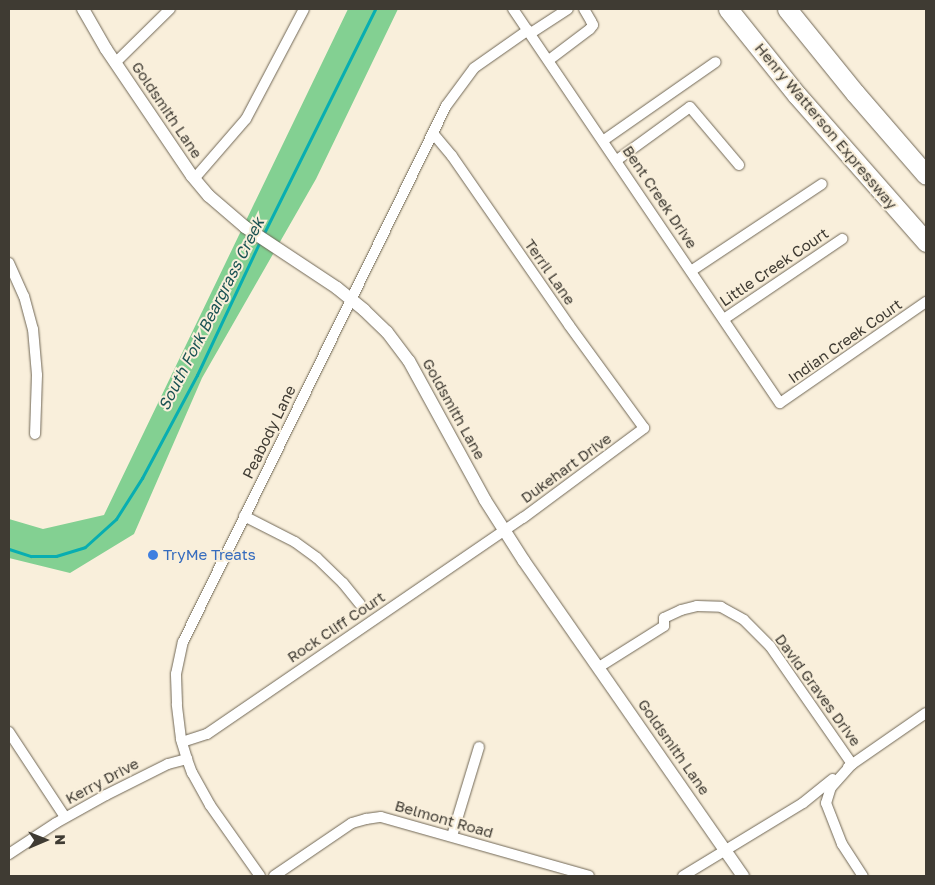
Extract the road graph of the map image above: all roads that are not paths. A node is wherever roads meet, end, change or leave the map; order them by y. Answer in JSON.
{"nodes":[{"id":1,"x":83,"y":9,"type":"edge"},
{"id":2,"x":170,"y":9,"type":"edge"},
{"id":3,"x":304,"y":9,"type":"edge"},
{"id":4,"x":513,"y":9,"type":"edge"},
{"id":5,"x":568,"y":9,"type":"edge"},
{"id":6,"x":584,"y":9,"type":"edge"},
{"id":7,"x":728,"y":9,"type":"edge"},
{"id":8,"x":787,"y":9,"type":"edge"},
{"id":9,"x":530,"y":32,"type":"junction"},
{"id":10,"x":549,"y":60,"type":"junction"},
{"id":11,"x":115,"y":62,"type":"junction"},
{"id":12,"x":716,"y":62,"type":"dead end"},
{"id":13,"x":433,"y":133,"type":"junction"},
{"id":14,"x":604,"y":140,"type":"junction"},
{"id":15,"x":617,"y":160,"type":"junction"},
{"id":16,"x":739,"y":165,"type":"dead end"},
{"id":17,"x":926,"y":175,"type":"edge"},
{"id":18,"x":194,"y":179,"type":"junction"},
{"id":19,"x":822,"y":184,"type":"dead end"},
{"id":20,"x":842,"y":239,"type":"dead end"},
{"id":21,"x":926,"y":242,"type":"edge"},
{"id":22,"x":9,"y":263,"type":"edge"},
{"id":23,"x":691,"y":271,"type":"junction"},
{"id":24,"x":350,"y":298,"type":"junction"},
{"id":25,"x":926,"y":302,"type":"edge"},
{"id":26,"x":724,"y":319,"type":"junction"},
{"id":27,"x":780,"y":403,"type":"joint"},
{"id":28,"x":644,"y":428,"type":"joint"},
{"id":29,"x":35,"y":434,"type":"dead end"},
{"id":30,"x":244,"y":516,"type":"junction"},
{"id":31,"x":504,"y":530,"type":"junction"},
{"id":32,"x":360,"y":604,"type":"dead end"},
{"id":33,"x":599,"y":667,"type":"junction"},
{"id":34,"x":926,"y":713,"type":"edge"},
{"id":35,"x":9,"y":732,"type":"edge"},
{"id":36,"x":182,"y":742,"type":"junction"},
{"id":37,"x":479,"y":747,"type":"dead end"},
{"id":38,"x":188,"y":758,"type":"junction"},
{"id":39,"x":852,"y":764,"type":"junction"},
{"id":40,"x":65,"y":818,"type":"junction"},
{"id":41,"x":452,"y":836,"type":"junction"},
{"id":42,"x":725,"y":849,"type":"junction"},
{"id":43,"x":9,"y":854,"type":"edge"},
{"id":44,"x":260,"y":876,"type":"edge"},
{"id":45,"x":274,"y":876,"type":"edge"},
{"id":46,"x":589,"y":876,"type":"edge"},
{"id":47,"x":683,"y":876,"type":"edge"},
{"id":48,"x":743,"y":876,"type":"edge"},
{"id":49,"x":864,"y":876,"type":"edge"}],
"edges":[{"from":1,"to":11,"type":"street","name":"Goldsmith Lane"},
{"from":2,"to":11,"type":"street"},
{"from":3,"to":18,"type":"street"},
{"from":4,"to":9,"type":"street","name":"Bent Creek Drive"},
{"from":5,"to":9,"type":"street","name":"Peabody Lane"},
{"from":6,"to":10,"type":"street"},
{"from":7,"to":21,"type":"highway","name":"Henry Watterson Expressway"},
{"from":8,"to":17,"type":"highway"},
{"from":9,"to":10,"type":"street","name":"Bent Creek Drive"},
{"from":9,"to":13,"type":"street","name":"Peabody Lane"},
{"from":10,"to":14,"type":"street","name":"Bent Creek Drive"},
{"from":11,"to":18,"type":"street","name":"Goldsmith Lane"},
{"from":12,"to":14,"type":"street"},
{"from":13,"to":24,"type":"street","name":"Peabody Lane"},
{"from":13,"to":28,"type":"street","name":"Terril Lane"},
{"from":14,"to":15,"type":"street","name":"Bent Creek Drive"},
{"from":15,"to":16,"type":"street"},
{"from":15,"to":23,"type":"street","name":"Bent Creek Drive"},
{"from":18,"to":24,"type":"street","name":"Goldsmith Lane"},
{"from":19,"to":23,"type":"street"},
{"from":20,"to":26,"type":"street","name":"Little Creek Court"},
{"from":22,"to":29,"type":"street"},
{"from":23,"to":26,"type":"street","name":"Bent Creek Drive"},
{"from":24,"to":30,"type":"street","name":"Peabody Lane"},
{"from":24,"to":31,"type":"street","name":"Goldsmith Lane"},
{"from":25,"to":27,"type":"street","name":"Indian Creek Court"},
{"from":26,"to":27,"type":"street","name":"Bent Creek Drive"},
{"from":28,"to":31,"type":"street","name":"Dukehart Drive"},
{"from":30,"to":32,"type":"street"},
{"from":30,"to":36,"type":"street","name":"Peabody Lane"},
{"from":31,"to":33,"type":"street","name":"Goldsmith Lane"},
{"from":31,"to":36,"type":"street","name":"Rock Cliff Court"},
{"from":33,"to":39,"type":"street","name":"David Graves Drive"},
{"from":33,"to":42,"type":"street","name":"Goldsmith Lane"},
{"from":34,"to":39,"type":"street"},
{"from":35,"to":40,"type":"street"},
{"from":36,"to":38,"type":"street","name":"Peabody Lane"},
{"from":37,"to":41,"type":"street"},
{"from":38,"to":40,"type":"street","name":"Kerry Drive"},
{"from":38,"to":44,"type":"street","name":"Peabody Lane"},
{"from":39,"to":42,"type":"street"},
{"from":39,"to":49,"type":"street","name":"David Graves Drive"},
{"from":40,"to":43,"type":"street","name":"Kerry Drive"},
{"from":41,"to":45,"type":"street","name":"Belmont Road"},
{"from":41,"to":46,"type":"street","name":"Belmont Road"},
{"from":42,"to":47,"type":"street"},
{"from":42,"to":48,"type":"street","name":"Goldsmith Lane"}]}
